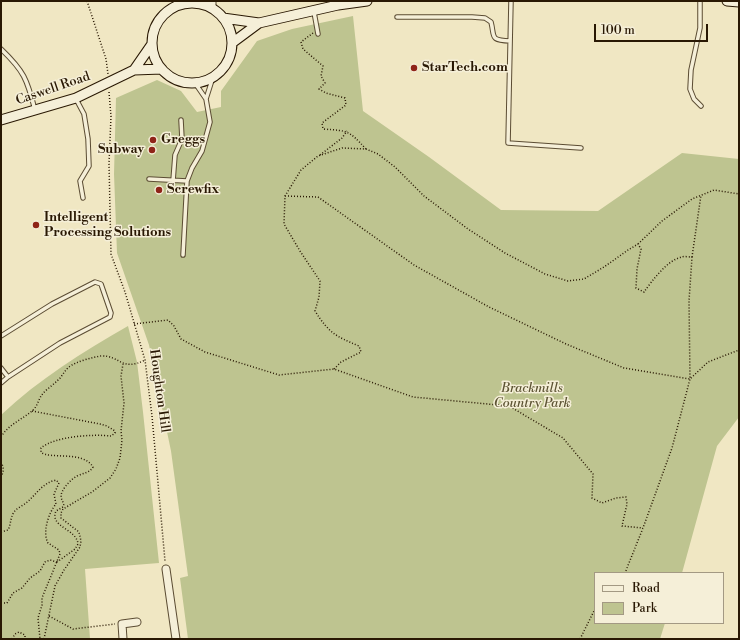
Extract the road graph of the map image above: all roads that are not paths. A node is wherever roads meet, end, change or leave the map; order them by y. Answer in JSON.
{"nodes":[{"id":1,"x":363,"y":1,"type":"edge"},
{"id":2,"x":367,"y":1,"type":"edge"},
{"id":3,"x":511,"y":1,"type":"edge"},
{"id":4,"x":700,"y":1,"type":"edge"},
{"id":5,"x":727,"y":1,"type":"edge"},
{"id":6,"x":192,"y":2,"type":"edge"},
{"id":7,"x":739,"y":2,"type":"edge"},
{"id":8,"x":212,"y":4,"type":"edge"},
{"id":9,"x":314,"y":11,"type":"junction"},
{"id":10,"x":397,"y":17,"type":"dead end"},
{"id":11,"x":224,"y":18,"type":"junction"},
{"id":12,"x":259,"y":23,"type":"junction"},
{"id":13,"x":317,"y":33,"type":"road end"},
{"id":14,"x":510,"y":41,"type":"junction"},
{"id":15,"x":232,"y":43,"type":"junction"},
{"id":16,"x":152,"y":44,"type":"junction"},
{"id":17,"x":1,"y":49,"type":"edge"},
{"id":18,"x":162,"y":69,"type":"junction"},
{"id":19,"x":134,"y":70,"type":"junction"},
{"id":20,"x":213,"y":77,"type":"junction"},
{"id":21,"x":196,"y":83,"type":"junction"},
{"id":22,"x":76,"y":98,"type":"junction"},
{"id":23,"x":206,"y":98,"type":"junction"},
{"id":24,"x":701,"y":106,"type":"dead end"},
{"id":25,"x":35,"y":111,"type":"junction"},
{"id":26,"x":1,"y":120,"type":"edge"},
{"id":27,"x":181,"y":120,"type":"dead end"},
{"id":28,"x":581,"y":148,"type":"dead end"},
{"id":29,"x":149,"y":179,"type":"dead end"},
{"id":30,"x":173,"y":181,"type":"junction"},
{"id":31,"x":187,"y":181,"type":"junction"},
{"id":32,"x":83,"y":198,"type":"dead end"},
{"id":33,"x":183,"y":255,"type":"dead end"},
{"id":34,"x":1,"y":336,"type":"edge"},
{"id":35,"x":1,"y":368,"type":"edge"},
{"id":36,"x":8,"y":377,"type":"junction"},
{"id":37,"x":1,"y":383,"type":"edge"},
{"id":38,"x":166,"y":569,"type":"road end"},
{"id":39,"x":137,"y":622,"type":"dead end"},
{"id":40,"x":123,"y":639,"type":"edge"},
{"id":41,"x":176,"y":639,"type":"edge"}],
"edges":[{"from":1,"to":2,"type":"street"},
{"from":1,"to":9,"type":"street"},
{"from":3,"to":14,"type":"lane"},
{"from":4,"to":24,"type":"lane"},
{"from":5,"to":7,"type":"street"},
{"from":6,"to":8,"type":"street"},
{"from":6,"to":16,"type":"street"},
{"from":8,"to":11,"type":"street"},
{"from":9,"to":12,"type":"street"},
{"from":9,"to":13,"type":"lane"},
{"from":10,"to":14,"type":"lane"},
{"from":11,"to":12,"type":"street"},
{"from":11,"to":15,"type":"street"},
{"from":12,"to":15,"type":"street"},
{"from":14,"to":28,"type":"lane"},
{"from":15,"to":20,"type":"street"},
{"from":16,"to":18,"type":"street"},
{"from":16,"to":19,"type":"street","name":"Caswell Road"},
{"from":17,"to":25,"type":"lane"},
{"from":18,"to":19,"type":"street","name":"Caswell Road"},
{"from":18,"to":21,"type":"street"},
{"from":19,"to":22,"type":"street","name":"Caswell Road"},
{"from":20,"to":21,"type":"street"},
{"from":20,"to":23,"type":"lane"},
{"from":21,"to":23,"type":"lane"},
{"from":22,"to":25,"type":"street","name":"Caswell Road"},
{"from":22,"to":32,"type":"lane"},
{"from":23,"to":31,"type":"lane"},
{"from":25,"to":26,"type":"street","name":"Caswell Road"},
{"from":27,"to":30,"type":"lane"},
{"from":29,"to":30,"type":"lane"},
{"from":30,"to":31,"type":"lane"},
{"from":31,"to":33,"type":"lane"},
{"from":34,"to":36,"type":"lane"},
{"from":35,"to":36,"type":"lane"},
{"from":36,"to":37,"type":"lane"},
{"from":38,"to":41,"type":"street"},
{"from":39,"to":40,"type":"street"}]}
